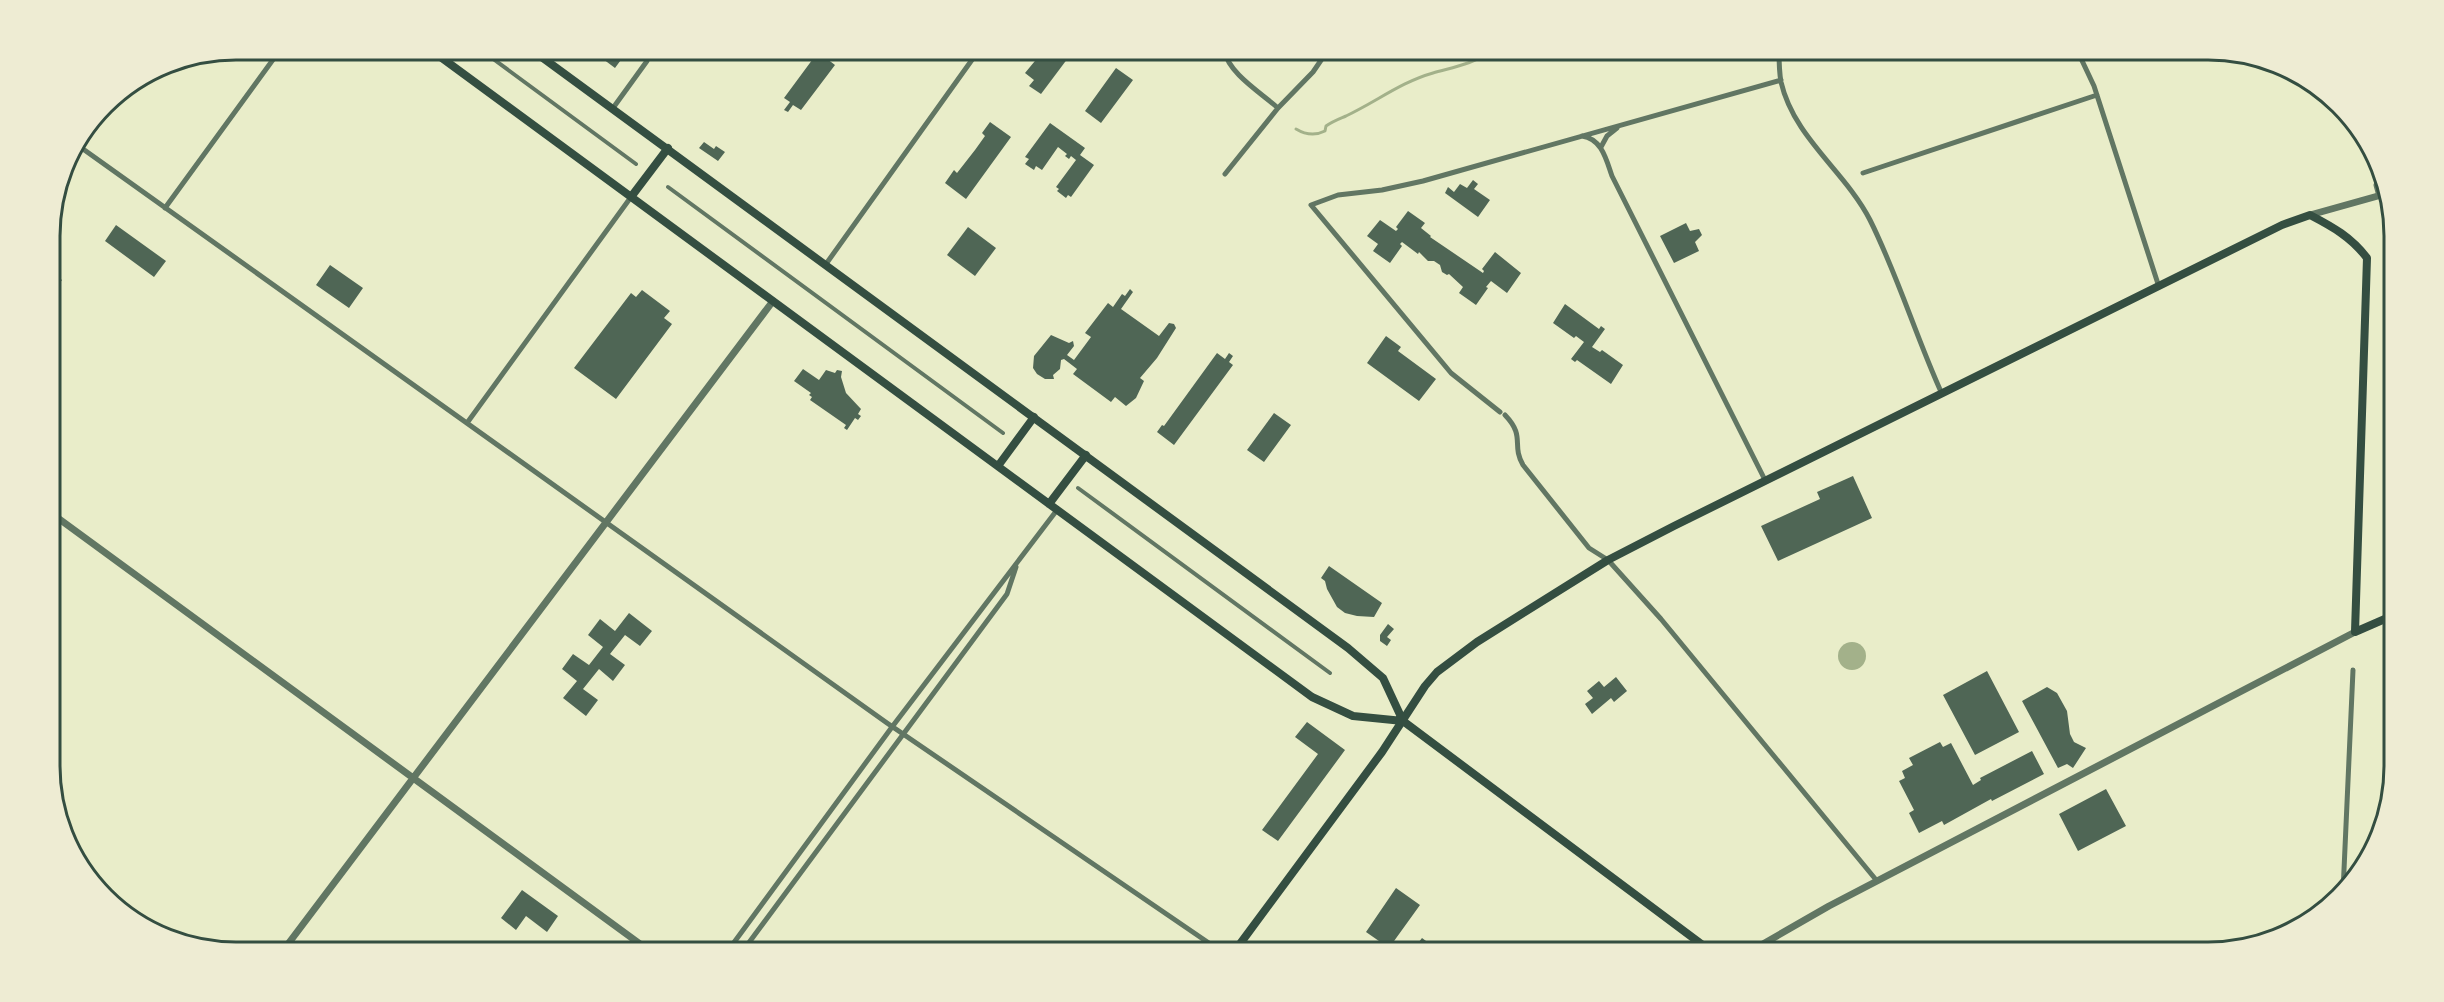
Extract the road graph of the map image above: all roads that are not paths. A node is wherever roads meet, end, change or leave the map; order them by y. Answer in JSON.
{"nodes":[{"id":1,"x":273,"y":60,"type":"edge"},
{"id":2,"x":445,"y":60,"type":"edge"},
{"id":3,"x":495,"y":60,"type":"edge"},
{"id":4,"x":546,"y":60,"type":"edge"},
{"id":5,"x":647,"y":60,"type":"edge"},
{"id":6,"x":972,"y":60,"type":"edge"},
{"id":7,"x":1228,"y":60,"type":"edge"},
{"id":8,"x":1321,"y":60,"type":"edge"},
{"id":9,"x":1780,"y":60,"type":"edge"},
{"id":10,"x":2081,"y":60,"type":"edge"},
{"id":11,"x":1781,"y":80,"type":"junction"},
{"id":12,"x":2097,"y":95,"type":"junction"},
{"id":13,"x":613,"y":108,"type":"junction"},
{"id":14,"x":1278,"y":108,"type":"junction"},
{"id":15,"x":1622,"y":125,"type":"junction"},
{"id":16,"x":1578,"y":136,"type":"junction"},
{"id":17,"x":1601,"y":147,"type":"junction"},
{"id":18,"x":668,"y":148,"type":"junction"},
{"id":19,"x":83,"y":149,"type":"edge"},
{"id":20,"x":636,"y":164,"type":"dead end"},
{"id":21,"x":1863,"y":173,"type":"dead end"},
{"id":22,"x":1225,"y":174,"type":"dead end"},
{"id":23,"x":668,"y":187,"type":"dead end"},
{"id":24,"x":2379,"y":196,"type":"edge"},
{"id":25,"x":631,"y":197,"type":"junction"},
{"id":26,"x":165,"y":208,"type":"junction"},
{"id":27,"x":2310,"y":215,"type":"junction"},
{"id":28,"x":826,"y":264,"type":"junction"},
{"id":29,"x":2159,"y":287,"type":"junction"},
{"id":30,"x":773,"y":301,"type":"junction"},
{"id":31,"x":1942,"y":394,"type":"junction"},
{"id":32,"x":1034,"y":417,"type":"junction"},
{"id":33,"x":467,"y":423,"type":"junction"},
{"id":34,"x":1003,"y":433,"type":"dead end"},
{"id":35,"x":1086,"y":455,"type":"junction"},
{"id":36,"x":998,"y":466,"type":"junction"},
{"id":37,"x":1765,"y":480,"type":"junction"},
{"id":38,"x":1078,"y":488,"type":"dead end"},
{"id":39,"x":1053,"y":507,"type":"junction"},
{"id":40,"x":60,"y":520,"type":"edge"},
{"id":41,"x":605,"y":523,"type":"junction"},
{"id":42,"x":1019,"y":560,"type":"junction"},
{"id":43,"x":1608,"y":560,"type":"junction"},
{"id":44,"x":2384,"y":619,"type":"edge"},
{"id":45,"x":2355,"y":632,"type":"junction"},
{"id":46,"x":2353,"y":670,"type":"dead end"},
{"id":47,"x":1330,"y":673,"type":"dead end"},
{"id":48,"x":1403,"y":721,"type":"junction"},
{"id":49,"x":892,"y":727,"type":"junction"},
{"id":50,"x":903,"y":734,"type":"junction"},
{"id":51,"x":413,"y":778,"type":"junction"},
{"id":52,"x":2344,"y":877,"type":"edge"},
{"id":53,"x":1877,"y":881,"type":"junction"},
{"id":54,"x":290,"y":942,"type":"edge"},
{"id":55,"x":637,"y":942,"type":"edge"},
{"id":56,"x":734,"y":942,"type":"edge"},
{"id":57,"x":749,"y":942,"type":"edge"},
{"id":58,"x":1206,"y":942,"type":"edge"},
{"id":59,"x":1241,"y":942,"type":"edge"},
{"id":60,"x":1699,"y":942,"type":"edge"},
{"id":61,"x":1767,"y":942,"type":"edge"}],
"edges":[{"from":1,"to":26,"type":"street"},
{"from":2,"to":25,"type":"main road"},
{"from":3,"to":20,"type":"street"},
{"from":4,"to":13,"type":"main road"},
{"from":5,"to":13,"type":"street"},
{"from":6,"to":28,"type":"street"},
{"from":7,"to":14,"type":"street"},
{"from":8,"to":14,"type":"street"},
{"from":9,"to":11,"type":"street"},
{"from":10,"to":12,"type":"street"},
{"from":11,"to":15,"type":"street"},
{"from":11,"to":31,"type":"street"},
{"from":12,"to":21,"type":"street"},
{"from":12,"to":29,"type":"street"},
{"from":13,"to":18,"type":"main road"},
{"from":14,"to":22,"type":"street"},
{"from":15,"to":16,"type":"street"},
{"from":15,"to":17,"type":"street"},
{"from":16,"to":17,"type":"street"},
{"from":16,"to":43,"type":"street"},
{"from":17,"to":37,"type":"street"},
{"from":18,"to":25,"type":"main road"},
{"from":18,"to":28,"type":"main road"},
{"from":19,"to":26,"type":"street"},
{"from":23,"to":34,"type":"street"},
{"from":24,"to":27,"type":"street"},
{"from":25,"to":30,"type":"main road"},
{"from":25,"to":33,"type":"street"},
{"from":26,"to":33,"type":"street"},
{"from":27,"to":29,"type":"main road"},
{"from":27,"to":45,"type":"main road"},
{"from":28,"to":32,"type":"main road"},
{"from":29,"to":31,"type":"main road"},
{"from":30,"to":36,"type":"main road"},
{"from":30,"to":41,"type":"street"},
{"from":31,"to":37,"type":"main road"},
{"from":32,"to":35,"type":"main road"},
{"from":32,"to":36,"type":"main road"},
{"from":33,"to":41,"type":"street"},
{"from":35,"to":39,"type":"main road"},
{"from":35,"to":48,"type":"main road"},
{"from":36,"to":39,"type":"main road"},
{"from":37,"to":43,"type":"main road"},
{"from":38,"to":47,"type":"street"},
{"from":39,"to":42,"type":"street"},
{"from":39,"to":48,"type":"main road"},
{"from":40,"to":51,"type":"street"},
{"from":41,"to":49,"type":"street"},
{"from":41,"to":51,"type":"street"},
{"from":42,"to":49,"type":"street"},
{"from":42,"to":50,"type":"street"},
{"from":43,"to":48,"type":"main road"},
{"from":43,"to":53,"type":"street"},
{"from":44,"to":45,"type":"main road"},
{"from":45,"to":53,"type":"street"},
{"from":46,"to":52,"type":"street"},
{"from":48,"to":59,"type":"main road"},
{"from":48,"to":60,"type":"main road"},
{"from":49,"to":50,"type":"street"},
{"from":49,"to":56,"type":"street"},
{"from":50,"to":57,"type":"street"},
{"from":50,"to":58,"type":"street"},
{"from":51,"to":54,"type":"street"},
{"from":51,"to":55,"type":"street"},
{"from":53,"to":61,"type":"street"}]}
